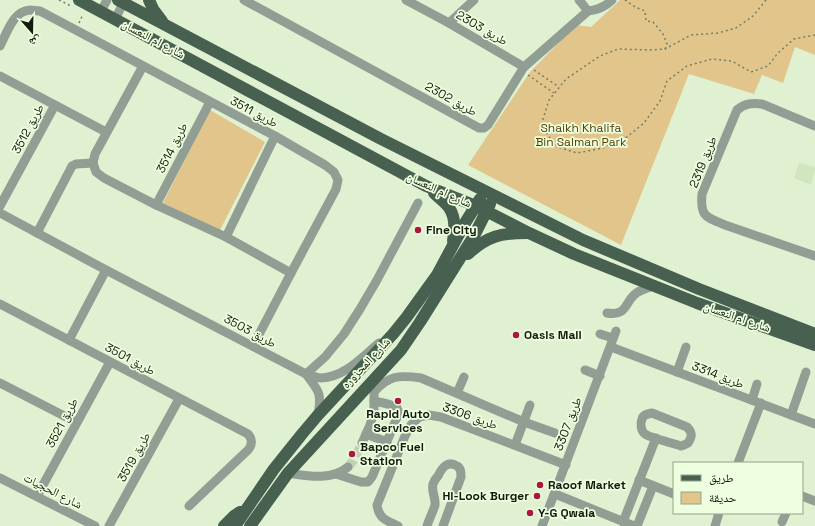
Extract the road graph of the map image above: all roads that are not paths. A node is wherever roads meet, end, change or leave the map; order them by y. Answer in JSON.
{"nodes":[{"id":1,"x":107,"y":0,"type":"edge"},
{"id":2,"x":149,"y":0,"type":"edge"},
{"id":3,"x":244,"y":0,"type":"edge"},
{"id":4,"x":406,"y":0,"type":"edge"},
{"id":5,"x":474,"y":0,"type":"edge"},
{"id":6,"x":579,"y":0,"type":"edge"},
{"id":7,"x":612,"y":0,"type":"edge"},
{"id":8,"x":122,"y":1,"type":"edge"},
{"id":9,"x":84,"y":2,"type":"edge"},
{"id":10,"x":588,"y":10,"type":"junction"},
{"id":11,"x":101,"y":11,"type":"junction"},
{"id":12,"x":115,"y":19,"type":"junction"},
{"id":13,"x":449,"y":23,"type":"junction"},
{"id":14,"x":164,"y":24,"type":"junction"},
{"id":15,"x":0,"y":46,"type":"edge"},
{"id":16,"x":144,"y":66,"type":"junction"},
{"id":17,"x":524,"y":68,"type":"junction"},
{"id":18,"x":0,"y":76,"type":"edge"},
{"id":19,"x":210,"y":102,"type":"junction"},
{"id":20,"x":55,"y":105,"type":"junction"},
{"id":21,"x":815,"y":126,"type":"edge"},
{"id":22,"x":106,"y":132,"type":"junction"},
{"id":23,"x":275,"y":136,"type":"junction"},
{"id":24,"x":94,"y":163,"type":"junction"},
{"id":25,"x":426,"y":186,"type":"junction"},
{"id":26,"x":489,"y":194,"type":"junction"},
{"id":27,"x":418,"y":203,"type":"dead end"},
{"id":28,"x":156,"y":205,"type":"junction"},
{"id":29,"x":0,"y":206,"type":"edge"},
{"id":30,"x":481,"y":209,"type":"junction"},
{"id":31,"x":0,"y":213,"type":"edge"},
{"id":32,"x":37,"y":233,"type":"junction"},
{"id":33,"x":529,"y":233,"type":"junction"},
{"id":34,"x":226,"y":237,"type":"junction"},
{"id":35,"x":452,"y":248,"type":"junction"},
{"id":36,"x":815,"y":256,"type":"edge"},
{"id":37,"x":455,"y":266,"type":"junction"},
{"id":38,"x":106,"y":270,"type":"junction"},
{"id":39,"x":291,"y":272,"type":"junction"},
{"id":40,"x":654,"y":286,"type":"junction"},
{"id":41,"x":0,"y":304,"type":"edge"},
{"id":42,"x":607,"y":313,"type":"dead end"},
{"id":43,"x":393,"y":334,"type":"junction"},
{"id":44,"x":600,"y":334,"type":"dead end"},
{"id":45,"x":815,"y":334,"type":"edge"},
{"id":46,"x":613,"y":339,"type":"junction"},
{"id":47,"x":69,"y":340,"type":"junction"},
{"id":48,"x":815,"y":345,"type":"edge"},
{"id":49,"x":253,"y":346,"type":"junction"},
{"id":50,"x":686,"y":347,"type":"dead end"},
{"id":51,"x":325,"y":357,"type":"junction"},
{"id":52,"x":110,"y":362,"type":"junction"},
{"id":53,"x":585,"y":370,"type":"dead end"},
{"id":54,"x":677,"y":372,"type":"junction"},
{"id":55,"x":806,"y":372,"type":"dead end"},
{"id":56,"x":306,"y":374,"type":"junction"},
{"id":57,"x":331,"y":376,"type":"junction"},
{"id":58,"x":600,"y":376,"type":"junction"},
{"id":59,"x":464,"y":377,"type":"dead end"},
{"id":60,"x":0,"y":383,"type":"edge"},
{"id":61,"x":757,"y":384,"type":"dead end"},
{"id":62,"x":373,"y":392,"type":"junction"},
{"id":63,"x":457,"y":393,"type":"junction"},
{"id":64,"x":179,"y":398,"type":"junction"},
{"id":65,"x":756,"y":402,"type":"junction"},
{"id":66,"x":530,"y":405,"type":"dead end"},
{"id":67,"x":318,"y":415,"type":"junction"},
{"id":68,"x":791,"y":415,"type":"junction"},
{"id":69,"x":76,"y":422,"type":"junction"},
{"id":70,"x":524,"y":422,"type":"junction"},
{"id":71,"x":815,"y":424,"type":"edge"},
{"id":72,"x":555,"y":433,"type":"dead end"},
{"id":73,"x":366,"y":434,"type":"junction"},
{"id":74,"x":656,"y":438,"type":"junction"},
{"id":75,"x":387,"y":442,"type":"junction"},
{"id":76,"x":362,"y":443,"type":"tunnel mouth"},
{"id":77,"x":515,"y":446,"type":"junction"},
{"id":78,"x":738,"y":462,"type":"edge"},
{"id":79,"x":566,"y":465,"type":"junction"},
{"id":80,"x":348,"y":467,"type":"tunnel mouth"},
{"id":81,"x":288,"y":473,"type":"junction"},
{"id":82,"x":336,"y":474,"type":"junction"},
{"id":83,"x":0,"y":478,"type":"edge"},
{"id":84,"x":639,"y":480,"type":"junction"},
{"id":85,"x":653,"y":486,"type":"junction"},
{"id":86,"x":555,"y":494,"type":"junction"},
{"id":87,"x":673,"y":494,"type":"edge"},
{"id":88,"x":37,"y":496,"type":"junction"},
{"id":89,"x":803,"y":496,"type":"edge"},
{"id":90,"x":815,"y":501,"type":"edge"},
{"id":91,"x":189,"y":506,"type":"dead end"},
{"id":92,"x":246,"y":509,"type":"junction"},
{"id":93,"x":719,"y":514,"type":"edge"},
{"id":94,"x":623,"y":522,"type":"junction"},
{"id":95,"x":95,"y":526,"type":"edge"},
{"id":96,"x":110,"y":526,"type":"edge"},
{"id":97,"x":224,"y":526,"type":"edge"},
{"id":98,"x":235,"y":526,"type":"edge"},
{"id":99,"x":250,"y":526,"type":"edge"},
{"id":100,"x":398,"y":526,"type":"edge"},
{"id":101,"x":427,"y":526,"type":"edge"},
{"id":102,"x":443,"y":526,"type":"edge"},
{"id":103,"x":542,"y":526,"type":"edge"},
{"id":104,"x":636,"y":526,"type":"edge"},
{"id":105,"x":715,"y":526,"type":"edge"}],
"edges":[{"from":1,"to":11,"type":"street"},
{"from":2,"to":14,"type":"main road"},
{"from":3,"to":17,"type":"street","name":"طريق 2302"},
{"from":4,"to":13,"type":"street","name":"طريق 2303"},
{"from":5,"to":13,"type":"street"},
{"from":6,"to":10,"type":"street"},
{"from":7,"to":10,"type":"street","name":"طريق 2302"},
{"from":8,"to":12,"type":"street"},
{"from":8,"to":14,"type":"main road","name":"شارع ام النعسان"},
{"from":9,"to":11,"type":"main road","name":"شارع ام النعسان"},
{"from":10,"to":17,"type":"street","name":"طريق 2302"},
{"from":11,"to":12,"type":"main road","name":"شارع ام النعسان"},
{"from":12,"to":25,"type":"main road","name":"شارع ام النعسان"},
{"from":13,"to":17,"type":"street","name":"طريق 2303"},
{"from":14,"to":26,"type":"main road","name":"شارع ام النعسان"},
{"from":15,"to":16,"type":"street","name":"طريق 3511"},
{"from":16,"to":19,"type":"street","name":"طريق 3511"},
{"from":16,"to":22,"type":"street"},
{"from":18,"to":20,"type":"street","name":"طريق 3512"},
{"from":19,"to":23,"type":"street","name":"طريق 3511"},
{"from":19,"to":28,"type":"street","name":"طريق 3514"},
{"from":20,"to":22,"type":"street","name":"طريق 3512"},
{"from":20,"to":29,"type":"street","name":"طريق 3512"},
{"from":21,"to":36,"type":"street","name":"طريق 2319"},
{"from":22,"to":24,"type":"street"},
{"from":23,"to":34,"type":"street"},
{"from":23,"to":39,"type":"street","name":"طريق 3511"},
{"from":24,"to":28,"type":"street"},
{"from":24,"to":32,"type":"street"},
{"from":25,"to":30,"type":"main road","name":"شارع ام النعسان"},
{"from":25,"to":35,"type":"main road"},
{"from":26,"to":30,"type":"main road","name":"شارع المحزوره"},
{"from":26,"to":45,"type":"main road","name":"شارع ام النعسان"},
{"from":27,"to":51,"type":"street"},
{"from":28,"to":34,"type":"street"},
{"from":30,"to":33,"type":"main road","name":"شارع ام النعسان"},
{"from":30,"to":35,"type":"main road","name":"شارع المحزوره"},
{"from":30,"to":37,"type":"main road","name":"شارع المحزوره"},
{"from":31,"to":32,"type":"street","name":"طريق 3503"},
{"from":32,"to":38,"type":"street","name":"طريق 3503"},
{"from":33,"to":37,"type":"main road"},
{"from":33,"to":40,"type":"main road","name":"شارع ام النعسان"},
{"from":34,"to":39,"type":"street"},
{"from":35,"to":43,"type":"main road","name":"شارع المحزوره"},
{"from":37,"to":62,"type":"main road","name":"شارع المحزوره"},
{"from":38,"to":47,"type":"street"},
{"from":38,"to":49,"type":"street","name":"طريق 3503"},
{"from":39,"to":49,"type":"street","name":"طريق 3511"},
{"from":40,"to":42,"type":"street"},
{"from":40,"to":48,"type":"main road","name":"شارع ام النعسان"},
{"from":41,"to":47,"type":"street","name":"طريق 3501"},
{"from":43,"to":57,"type":"street"},
{"from":43,"to":67,"type":"main road","name":"شارع المحزوره"},
{"from":44,"to":46,"type":"street","name":"طريق 3314"},
{"from":46,"to":54,"type":"street","name":"طريق 3314"},
{"from":46,"to":58,"type":"street","name":"طريق 3307"},
{"from":47,"to":52,"type":"street","name":"طريق 3501"},
{"from":49,"to":56,"type":"street","name":"طريق 3503"},
{"from":50,"to":54,"type":"street","name":"طريق 3314"},
{"from":51,"to":56,"type":"street"},
{"from":51,"to":57,"type":"street"},
{"from":52,"to":64,"type":"street","name":"طريق 3501"},
{"from":52,"to":69,"type":"street","name":"طريق 3521"},
{"from":53,"to":58,"type":"street"},
{"from":54,"to":65,"type":"street","name":"طريق 3314"},
{"from":55,"to":68,"type":"street"},
{"from":56,"to":57,"type":"street"},
{"from":56,"to":67,"type":"street"},
{"from":58,"to":79,"type":"street","name":"طريق 3307"},
{"from":59,"to":63,"type":"street"},
{"from":60,"to":69,"type":"street"},
{"from":61,"to":65,"type":"street","name":"طريق 3314"},
{"from":62,"to":63,"type":"street"},
{"from":62,"to":73,"type":"street"},
{"from":62,"to":75,"type":"street"},
{"from":62,"to":81,"type":"main road","name":"شارع المحزوره"},
{"from":63,"to":70,"type":"street"},
{"from":64,"to":91,"type":"street","name":"طريق 3501"},
{"from":64,"to":96,"type":"street","name":"طريق 3519"},
{"from":65,"to":68,"type":"street","name":"طريق 3314"},
{"from":65,"to":78,"type":"street"},
{"from":66,"to":70,"type":"street"},
{"from":67,"to":92,"type":"main road","name":"شارع المحزوره"},
{"from":68,"to":71,"type":"street","name":"طريق 3314"},
{"from":69,"to":88,"type":"street","name":"طريق 3521"},
{"from":70,"to":72,"type":"street"},
{"from":70,"to":77,"type":"street"},
{"from":73,"to":75,"type":"street"},
{"from":73,"to":76,"type":"street"},
{"from":74,"to":74,"type":"street"},
{"from":74,"to":84,"type":"street"},
{"from":75,"to":82,"type":"street"},
{"from":77,"to":79,"type":"street","name":"طريق 3306"},
{"from":77,"to":100,"type":"street","name":"طريق 3306"},
{"from":79,"to":86,"type":"street","name":"طريق 3307"},
{"from":80,"to":82,"type":"street"},
{"from":81,"to":82,"type":"street"},
{"from":81,"to":99,"type":"main road","name":"شارع المحزوره"},
{"from":83,"to":88,"type":"street","name":"شارع الحجيات"},
{"from":84,"to":85,"type":"street"},
{"from":84,"to":94,"type":"street"},
{"from":85,"to":87,"type":"street"},
{"from":85,"to":104,"type":"street"},
{"from":86,"to":94,"type":"street"},
{"from":86,"to":103,"type":"street","name":"طريق 3307"},
{"from":88,"to":95,"type":"street","name":"شارع الحجيات"},
{"from":89,"to":90,"type":"street"},
{"from":92,"to":97,"type":"main road"},
{"from":92,"to":98,"type":"main road","name":"شارع المحزوره"},
{"from":93,"to":105,"type":"street"},
{"from":94,"to":104,"type":"street"},
{"from":101,"to":102,"type":"street"}]}
